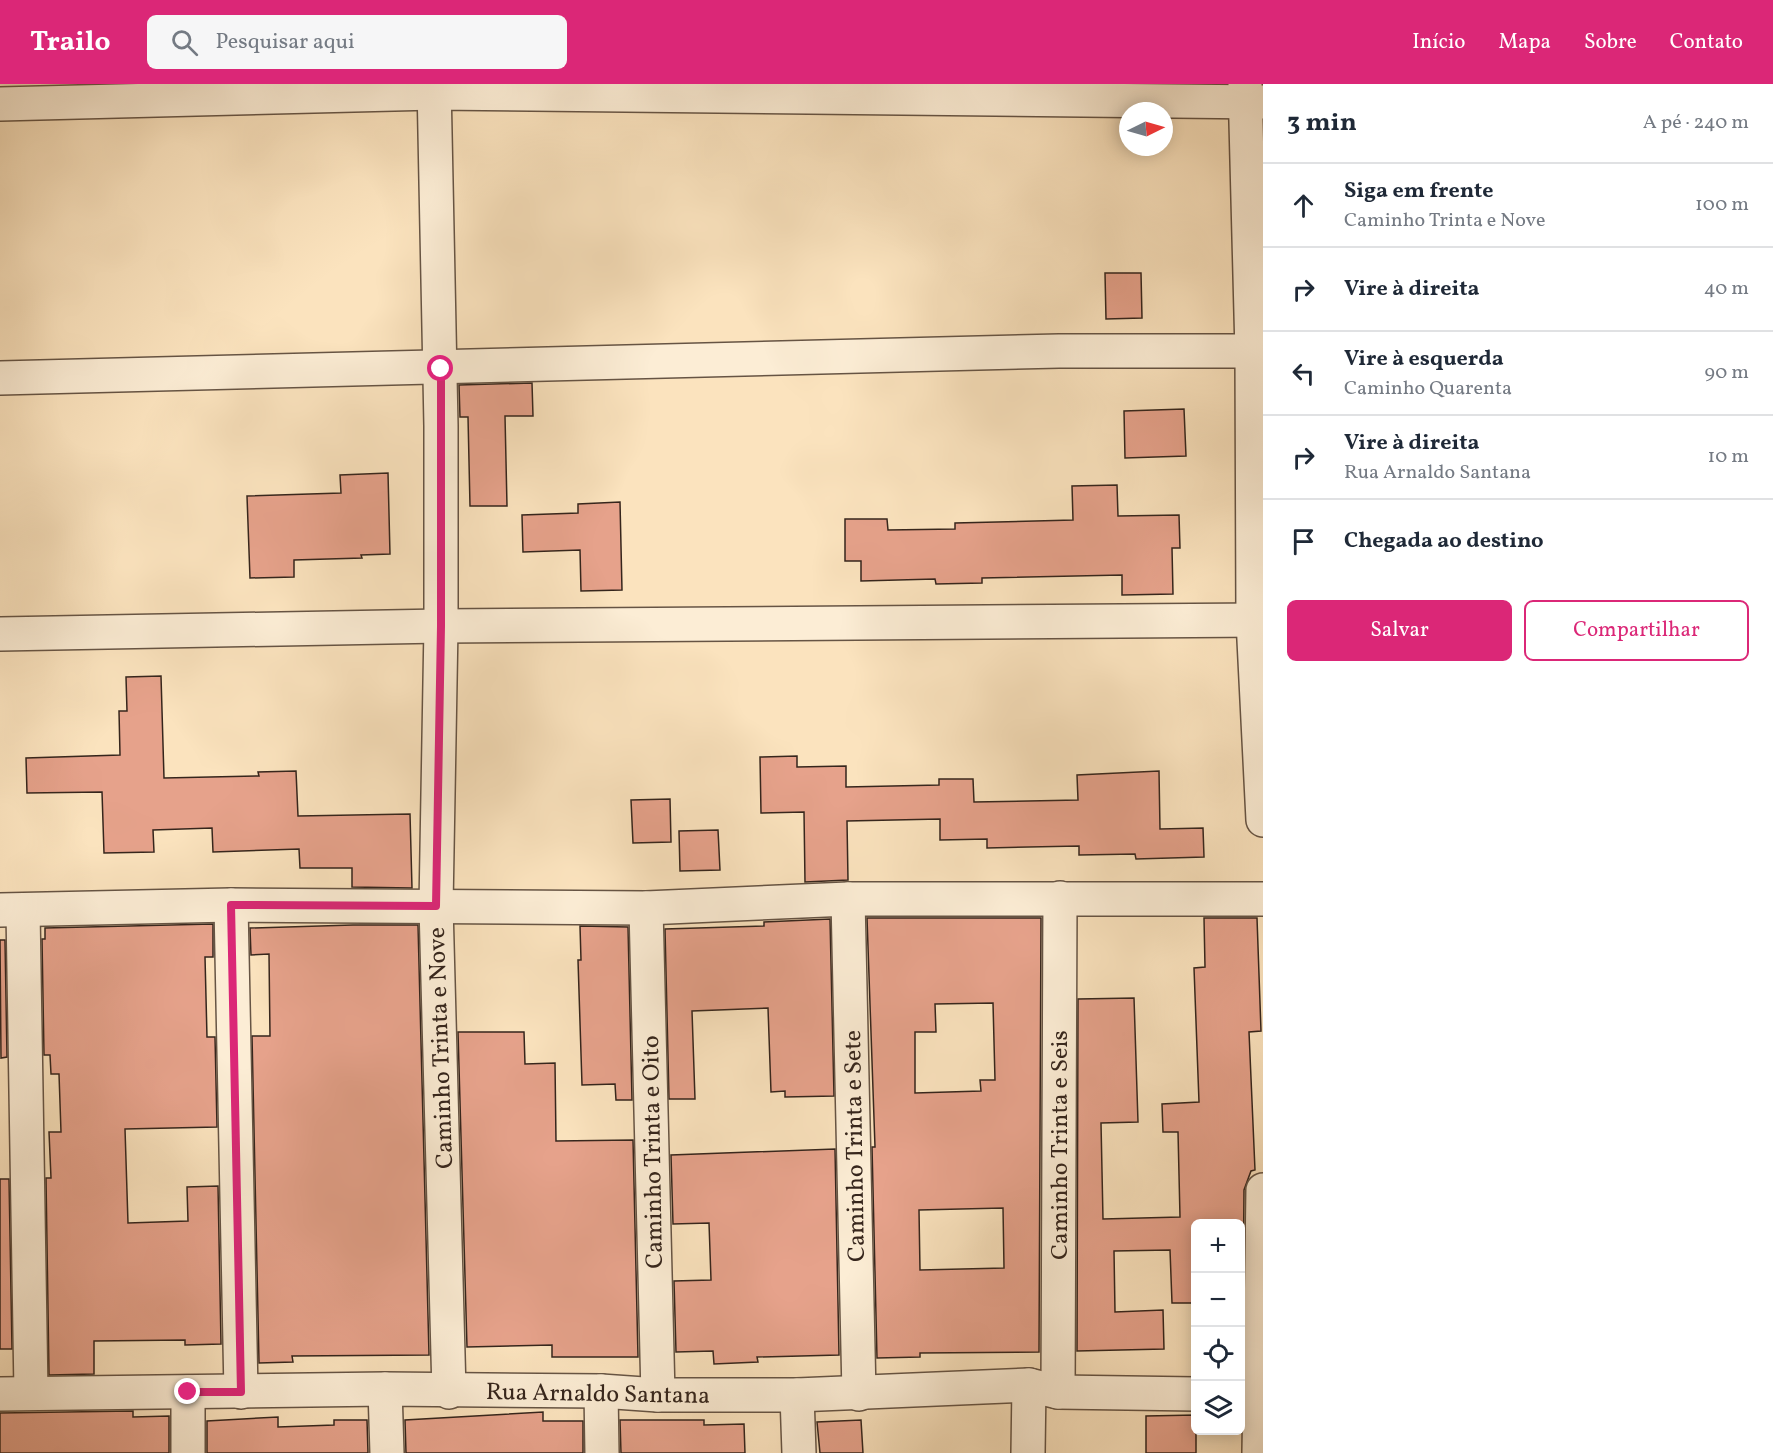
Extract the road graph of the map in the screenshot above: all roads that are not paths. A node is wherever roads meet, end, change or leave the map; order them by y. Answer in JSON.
{"nodes":[{"id":1,"x":434,"y":89,"type":"edge"},
{"id":2,"x":1251,"y":96,"type":"edge"},
{"id":3,"x":0,"y":104,"type":"edge"},
{"id":4,"x":1258,"y":352,"type":"edge"},
{"id":5,"x":441,"y":369,"type":"junction"},
{"id":6,"x":0,"y":378,"type":"edge"},
{"id":7,"x":1258,"y":620,"type":"edge"},
{"id":8,"x":441,"y":626,"type":"junction"},
{"id":9,"x":0,"y":634,"type":"edge"},
{"id":10,"x":1263,"y":820,"type":"edge"},
{"id":11,"x":1060,"y":898,"type":"junction"},
{"id":12,"x":848,"y":899,"type":"junction"},
{"id":13,"x":1263,"y":899,"type":"edge"},
{"id":14,"x":231,"y":905,"type":"junction"},
{"id":15,"x":436,"y":906,"type":"junction"},
{"id":16,"x":646,"y":908,"type":"junction"},
{"id":17,"x":11,"y":911,"type":"edge"},
{"id":18,"x":1263,"y":1190,"type":"edge"},
{"id":19,"x":1044,"y":1388,"type":"junction"},
{"id":20,"x":385,"y":1389,"type":"junction"},
{"id":21,"x":601,"y":1391,"type":"junction"},
{"id":22,"x":188,"y":1392,"type":"junction"},
{"id":23,"x":241,"y":1392,"type":"junction"},
{"id":24,"x":449,"y":1392,"type":"junction"},
{"id":25,"x":16,"y":1393,"type":"edge"},
{"id":26,"x":859,"y":1394,"type":"junction"},
{"id":27,"x":1191,"y":1394,"type":"edge"},
{"id":28,"x":658,"y":1395,"type":"junction"},
{"id":29,"x":797,"y":1395,"type":"junction"},
{"id":30,"x":1255,"y":1395,"type":"edge"},
{"id":31,"x":188,"y":1453,"type":"edge"},
{"id":32,"x":387,"y":1453,"type":"edge"},
{"id":33,"x":602,"y":1453,"type":"edge"},
{"id":34,"x":799,"y":1453,"type":"edge"},
{"id":35,"x":1028,"y":1453,"type":"edge"},
{"id":36,"x":1259,"y":1453,"type":"edge"}],
"edges":[{"from":1,"to":2,"type":"street"},
{"from":1,"to":3,"type":"street"},
{"from":1,"to":5,"type":"street","name":"Caminho Trinta e Nove"},
{"from":2,"to":4,"type":"street"},
{"from":4,"to":5,"type":"street"},
{"from":4,"to":7,"type":"street"},
{"from":5,"to":6,"type":"street"},
{"from":5,"to":8,"type":"street","name":"Caminho Trinta e Nove"},
{"from":7,"to":8,"type":"street"},
{"from":7,"to":10,"type":"street"},
{"from":8,"to":9,"type":"street"},
{"from":8,"to":15,"type":"street","name":"Caminho Trinta e Nove"},
{"from":11,"to":12,"type":"street"},
{"from":11,"to":13,"type":"street"},
{"from":11,"to":19,"type":"street","name":"Caminho Trinta e Seis"},
{"from":12,"to":16,"type":"street"},
{"from":12,"to":26,"type":"street","name":"Caminho Trinta e Sete"},
{"from":14,"to":15,"type":"street"},
{"from":14,"to":17,"type":"street"},
{"from":14,"to":23,"type":"street"},
{"from":15,"to":16,"type":"street"},
{"from":15,"to":24,"type":"street","name":"Caminho Trinta e Nove"},
{"from":16,"to":28,"type":"street","name":"Caminho Trinta e Oito"},
{"from":17,"to":25,"type":"street"},
{"from":18,"to":30,"type":"street"},
{"from":19,"to":26,"type":"street","name":"Rua Arnaldo Santana"},
{"from":19,"to":27,"type":"street","name":"Rua Arnaldo Santana"},
{"from":19,"to":35,"type":"street","name":"Caminho Trinta e Seis"},
{"from":20,"to":23,"type":"street","name":"Rua Arnaldo Santana"},
{"from":20,"to":24,"type":"street","name":"Rua Arnaldo Santana"},
{"from":20,"to":32,"type":"street"},
{"from":21,"to":24,"type":"street","name":"Rua Arnaldo Santana"},
{"from":21,"to":28,"type":"street","name":"Rua Arnaldo Santana"},
{"from":21,"to":33,"type":"street"},
{"from":22,"to":23,"type":"street","name":"Rua Arnaldo Santana"},
{"from":22,"to":25,"type":"street","name":"Rua Arnaldo Santana"},
{"from":22,"to":31,"type":"street"},
{"from":26,"to":29,"type":"street","name":"Rua Arnaldo Santana"},
{"from":28,"to":29,"type":"street","name":"Rua Arnaldo Santana"},
{"from":29,"to":34,"type":"street"},
{"from":30,"to":36,"type":"street"}]}
